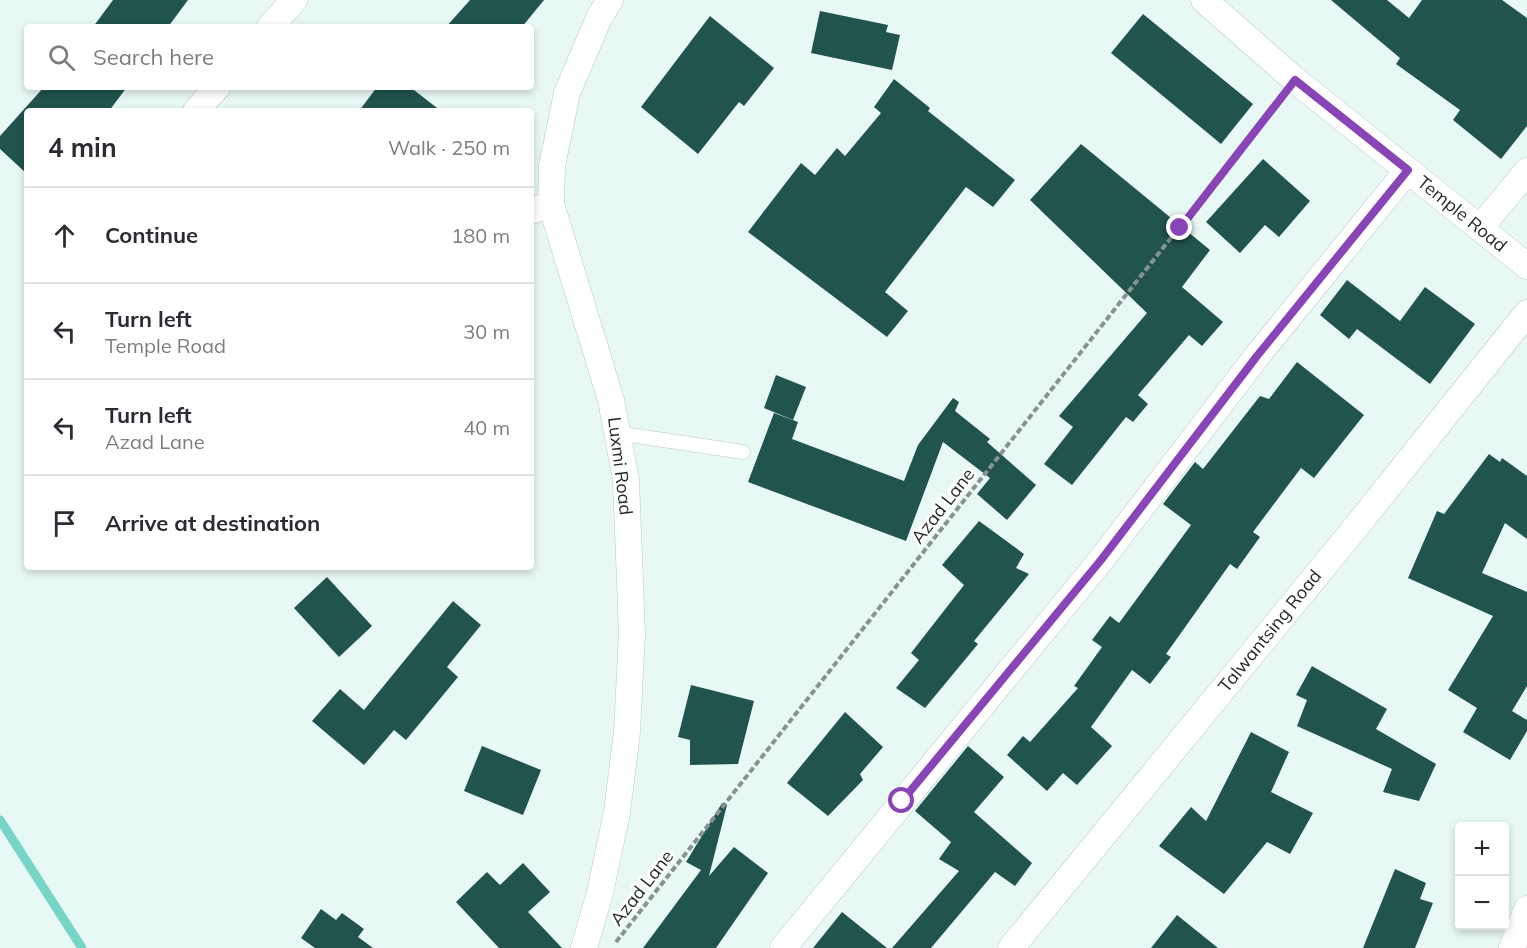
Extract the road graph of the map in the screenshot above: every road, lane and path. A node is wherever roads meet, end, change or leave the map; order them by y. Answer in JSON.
{"nodes":[{"id":1,"x":294,"y":0,"type":"edge"},
{"id":2,"x":610,"y":0,"type":"edge"},
{"id":3,"x":1204,"y":0,"type":"edge"},
{"id":4,"x":273,"y":24,"type":"edge"},
{"id":5,"x":1295,"y":80,"type":"junction"},
{"id":6,"x":214,"y":90,"type":"edge"},
{"id":7,"x":199,"y":108,"type":"edge"},
{"id":8,"x":1408,"y":170,"type":"junction"},
{"id":9,"x":1527,"y":171,"type":"edge"},
{"id":10,"x":541,"y":208,"type":"edge"},
{"id":11,"x":1480,"y":228,"type":"junction"},
{"id":12,"x":1527,"y":266,"type":"edge"},
{"id":13,"x":1527,"y":313,"type":"edge"},
{"id":14,"x":617,"y":433,"type":"junction"},
{"id":15,"x":743,"y":452,"type":"dead end"},
{"id":16,"x":1527,"y":909,"type":"edge"},
{"id":17,"x":584,"y":948,"type":"edge"},
{"id":18,"x":612,"y":948,"type":"edge"},
{"id":19,"x":783,"y":948,"type":"edge"},
{"id":20,"x":1011,"y":948,"type":"edge"},
{"id":21,"x":1512,"y":948,"type":"edge"}],
"edges":[{"from":1,"to":4,"type":"street"},
{"from":2,"to":10,"type":"street","name":"Luxmi Road"},
{"from":3,"to":5,"type":"street","name":"Temple Road"},
{"from":5,"to":8,"type":"street","name":"Temple Road"},
{"from":5,"to":18,"type":"path","name":"Azad Lane"},
{"from":6,"to":7,"type":"street"},
{"from":8,"to":11,"type":"street","name":"Temple Road"},
{"from":8,"to":19,"type":"street"},
{"from":9,"to":11,"type":"street"},
{"from":10,"to":14,"type":"street","name":"Luxmi Road"},
{"from":11,"to":12,"type":"street","name":"Temple Road"},
{"from":13,"to":20,"type":"street","name":"Talwantsing Road"},
{"from":14,"to":15,"type":"lane"},
{"from":14,"to":17,"type":"street","name":"Luxmi Road"},
{"from":16,"to":21,"type":"street"}]}
